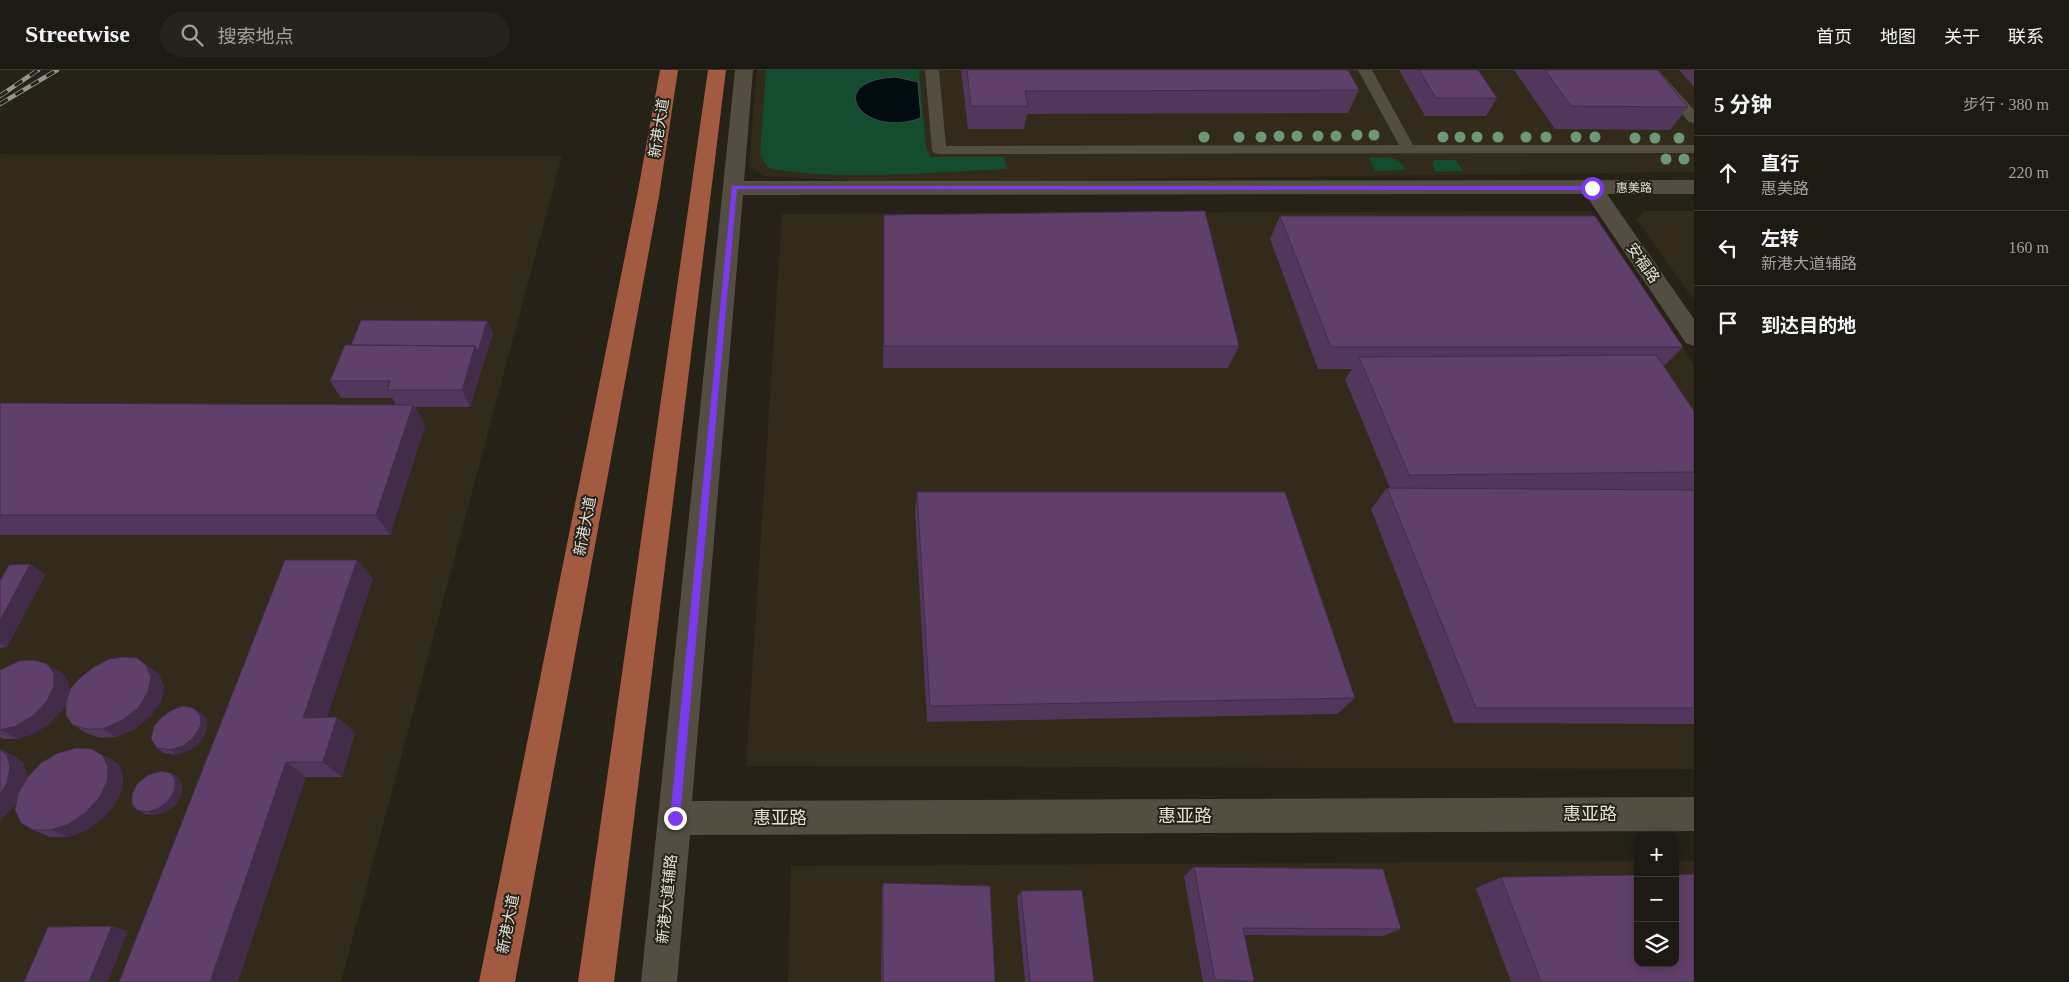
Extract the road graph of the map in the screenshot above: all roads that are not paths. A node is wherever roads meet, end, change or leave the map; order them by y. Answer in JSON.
{"nodes":[{"id":1,"x":669,"y":70,"type":"edge"},
{"id":2,"x":717,"y":70,"type":"edge"},
{"id":3,"x":744,"y":70,"type":"edge"},
{"id":4,"x":932,"y":70,"type":"edge"},
{"id":5,"x":1365,"y":70,"type":"edge"},
{"id":6,"x":1651,"y":70,"type":"edge"},
{"id":7,"x":1694,"y":119,"type":"edge"},
{"id":8,"x":1694,"y":149,"type":"edge"},
{"id":9,"x":1408,"y":150,"type":"junction"},
{"id":10,"x":1694,"y":187,"type":"edge"},
{"id":11,"x":734,"y":188,"type":"junction"},
{"id":12,"x":1592,"y":188,"type":"junction"},
{"id":13,"x":1694,"y":337,"type":"edge"},
{"id":14,"x":1694,"y":814,"type":"edge"},
{"id":15,"x":675,"y":818,"type":"junction"},
{"id":16,"x":497,"y":982,"type":"edge"},
{"id":17,"x":596,"y":982,"type":"edge"},
{"id":18,"x":659,"y":982,"type":"edge"}],
"edges":[{"from":1,"to":16,"type":"main road","name":"新港大道"},
{"from":2,"to":17,"type":"main road"},
{"from":3,"to":11,"type":"street","name":"新港大道辅路"},
{"from":4,"to":9,"type":"lane"},
{"from":5,"to":9,"type":"lane"},
{"from":6,"to":7,"type":"lane"},
{"from":8,"to":9,"type":"lane"},
{"from":10,"to":12,"type":"street","name":"惠美路"},
{"from":11,"to":12,"type":"street","name":"惠美路"},
{"from":11,"to":15,"type":"street","name":"新港大道辅路"},
{"from":12,"to":13,"type":"street","name":"安福路"},
{"from":14,"to":15,"type":"street","name":"惠亚路"},
{"from":15,"to":18,"type":"street","name":"新港大道辅路"}]}
